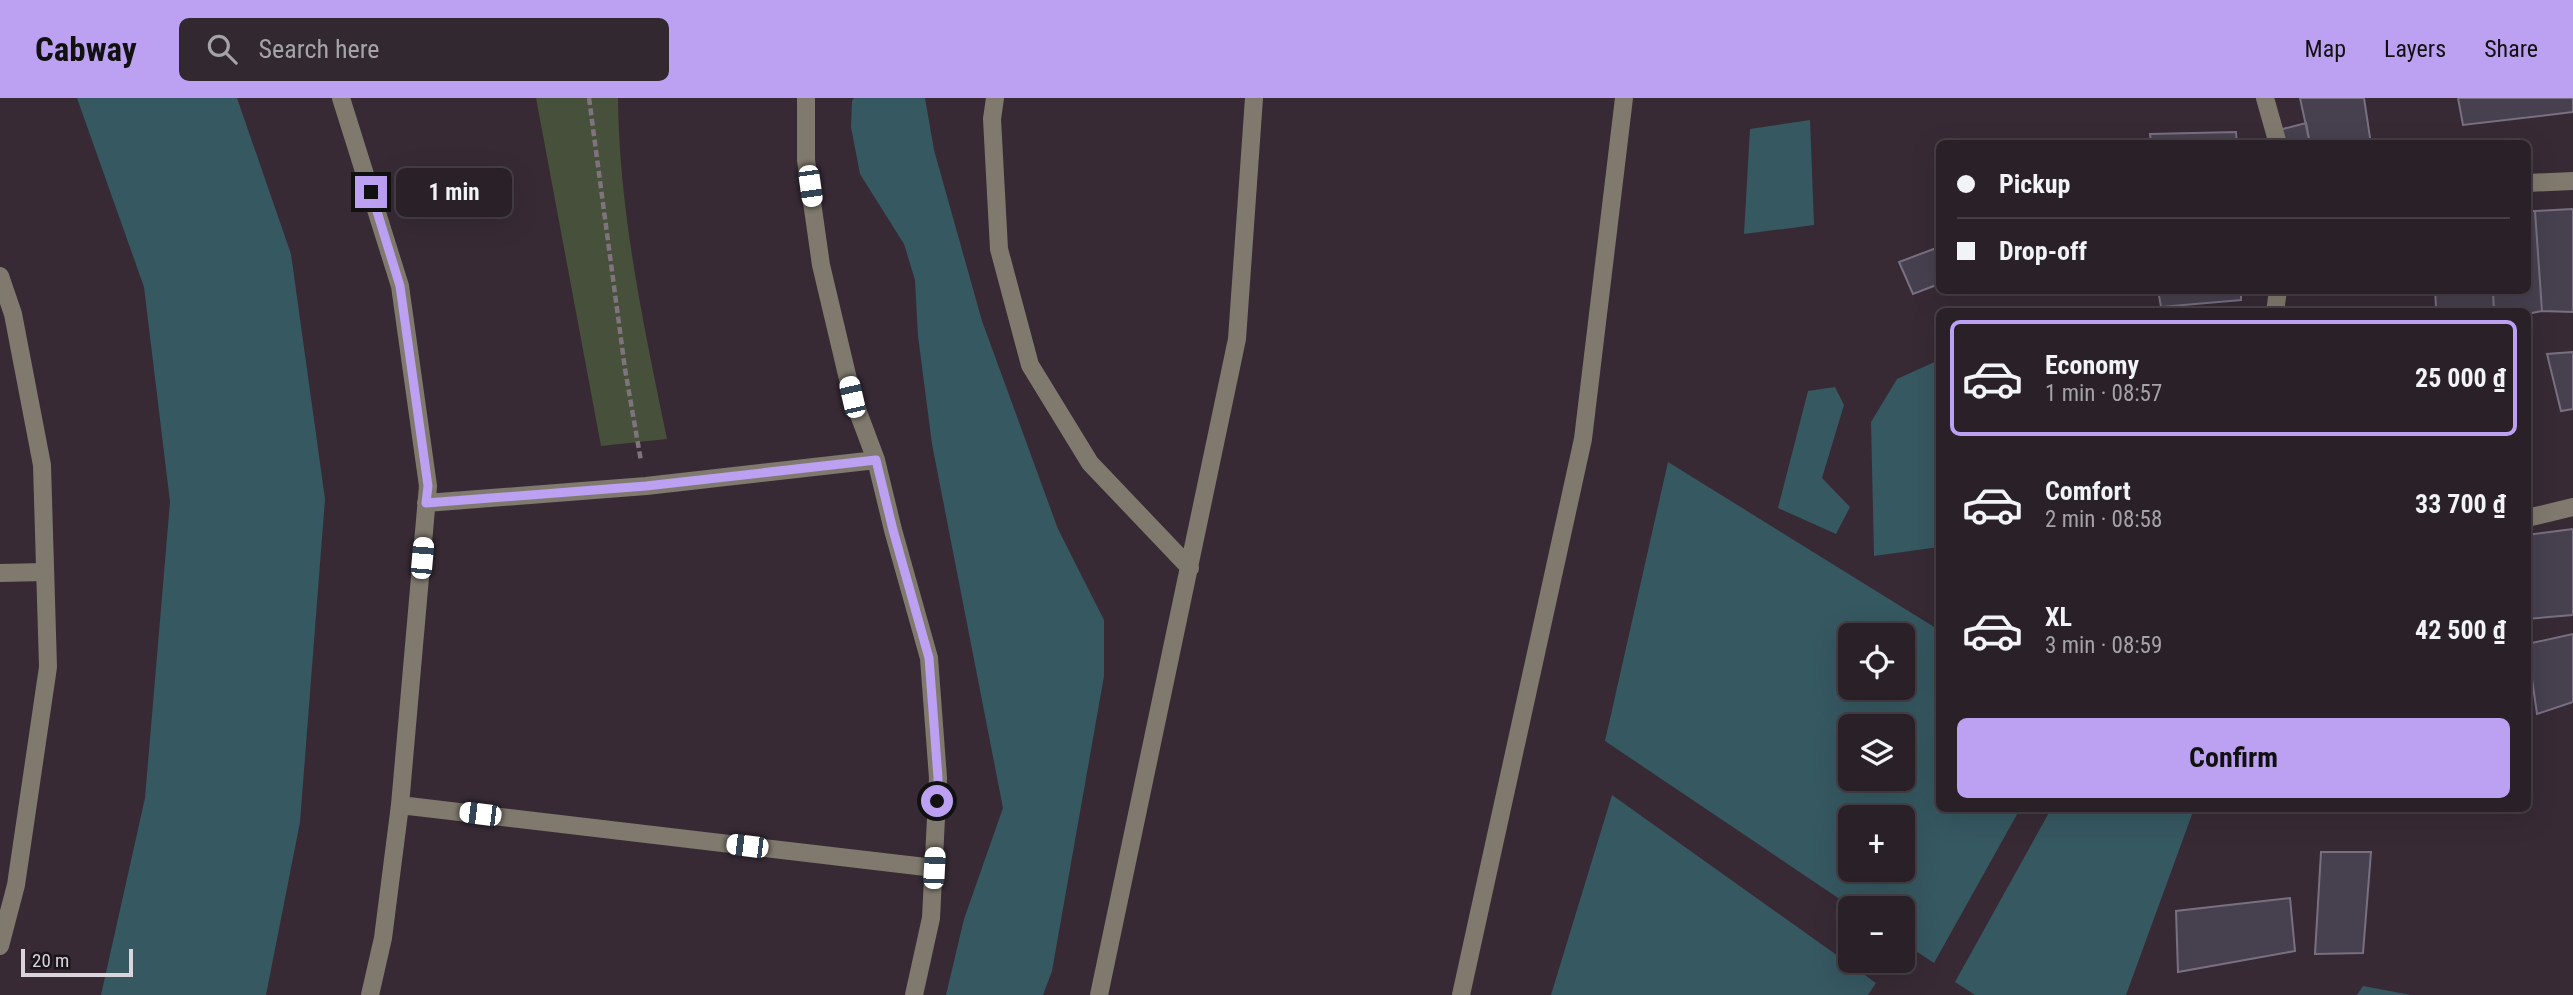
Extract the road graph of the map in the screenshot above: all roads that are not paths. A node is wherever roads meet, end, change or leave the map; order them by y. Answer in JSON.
{"nodes":[{"id":1,"x":341,"y":98,"type":"edge"},
{"id":2,"x":806,"y":98,"type":"edge"},
{"id":3,"x":995,"y":98,"type":"edge"},
{"id":4,"x":1254,"y":98,"type":"edge"},
{"id":5,"x":1624,"y":98,"type":"edge"},
{"id":6,"x":2265,"y":98,"type":"edge"},
{"id":7,"x":2277,"y":140,"type":"edge"},
{"id":8,"x":2573,"y":181,"type":"edge"},
{"id":9,"x":2531,"y":183,"type":"edge"},
{"id":10,"x":0,"y":276,"type":"edge"},
{"id":11,"x":876,"y":460,"type":"junction"},
{"id":12,"x":426,"y":503,"type":"junction"},
{"id":13,"x":2573,"y":508,"type":"edge"},
{"id":14,"x":2531,"y":517,"type":"edge"},
{"id":15,"x":1190,"y":568,"type":"junction"},
{"id":16,"x":45,"y":572,"type":"junction"},
{"id":17,"x":0,"y":573,"type":"edge"},
{"id":18,"x":400,"y":805,"type":"junction"},
{"id":19,"x":934,"y":868,"type":"junction"},
{"id":20,"x":0,"y":946,"type":"edge"},
{"id":21,"x":370,"y":995,"type":"edge"},
{"id":22,"x":914,"y":995,"type":"edge"},
{"id":23,"x":1099,"y":995,"type":"edge"},
{"id":24,"x":1461,"y":995,"type":"edge"}],
"edges":[{"from":1,"to":12,"type":"street"},
{"from":2,"to":11,"type":"street"},
{"from":3,"to":15,"type":"street"},
{"from":4,"to":15,"type":"street"},
{"from":5,"to":24,"type":"street"},
{"from":6,"to":7,"type":"street"},
{"from":8,"to":9,"type":"street"},
{"from":10,"to":16,"type":"street"},
{"from":11,"to":12,"type":"street"},
{"from":11,"to":19,"type":"street"},
{"from":12,"to":18,"type":"street"},
{"from":13,"to":14,"type":"street"},
{"from":15,"to":23,"type":"street"},
{"from":16,"to":17,"type":"street"},
{"from":16,"to":20,"type":"street"},
{"from":18,"to":19,"type":"street"},
{"from":18,"to":21,"type":"street"},
{"from":19,"to":22,"type":"street"}]}
